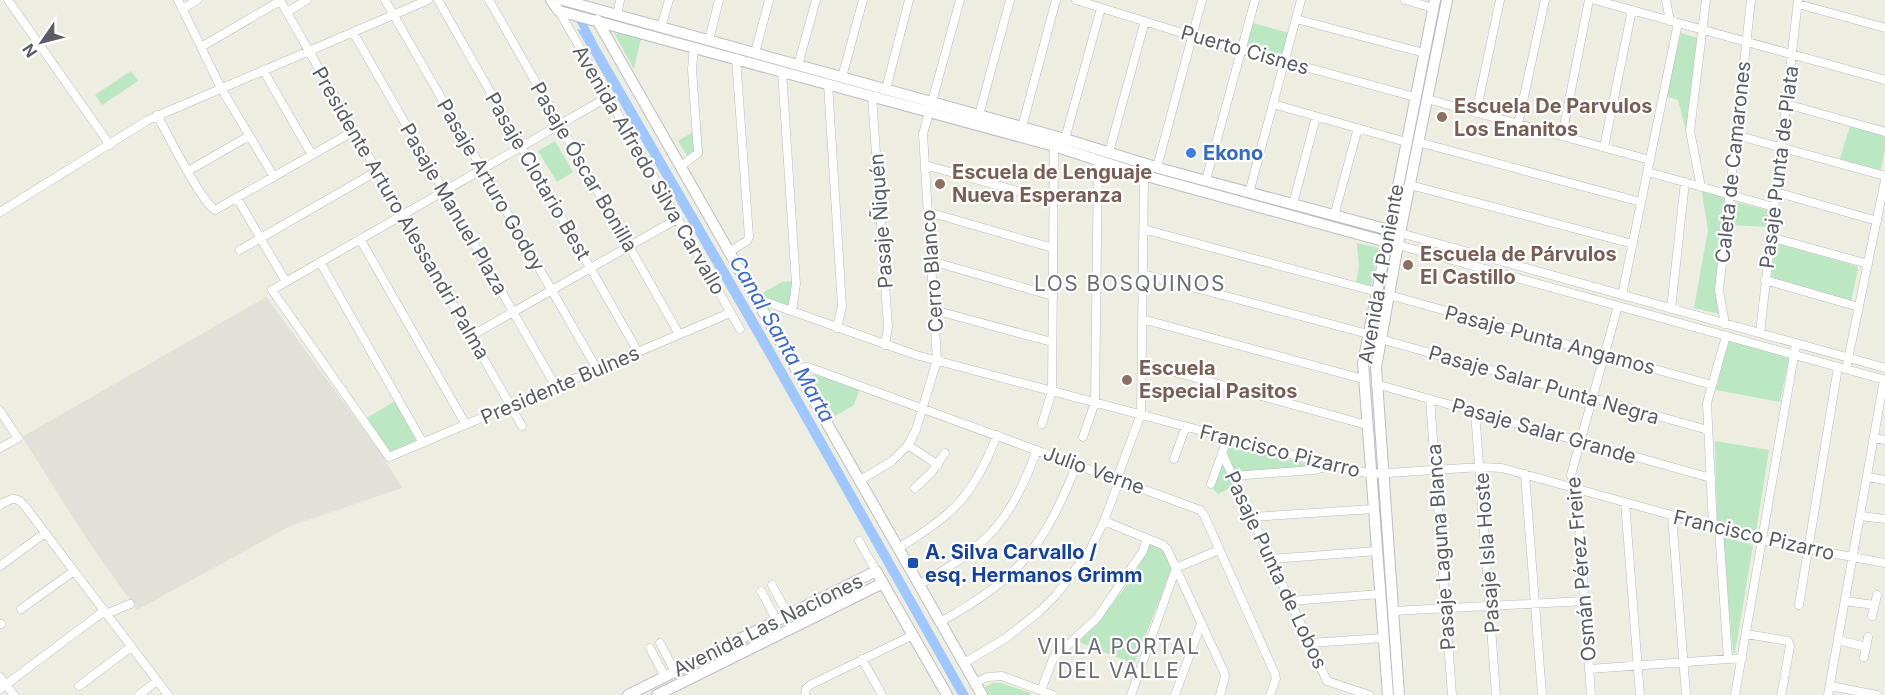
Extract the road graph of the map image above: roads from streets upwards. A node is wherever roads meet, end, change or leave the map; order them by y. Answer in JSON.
{"nodes":[{"id":1,"x":21,"y":0,"type":"edge"},
{"id":2,"x":178,"y":0,"type":"edge"},
{"id":3,"x":197,"y":0,"type":"edge"},
{"id":4,"x":280,"y":0,"type":"edge"},
{"id":5,"x":308,"y":0,"type":"edge"},
{"id":6,"x":385,"y":0,"type":"edge"},
{"id":7,"x":428,"y":0,"type":"edge"},
{"id":8,"x":438,"y":0,"type":"edge"},
{"id":9,"x":489,"y":0,"type":"edge"},
{"id":10,"x":551,"y":0,"type":"edge"},
{"id":11,"x":563,"y":0,"type":"edge"},
{"id":12,"x":620,"y":0,"type":"edge"},
{"id":13,"x":669,"y":0,"type":"edge"},
{"id":14,"x":719,"y":0,"type":"edge"},
{"id":15,"x":769,"y":0,"type":"edge"},
{"id":16,"x":816,"y":0,"type":"edge"},
{"id":17,"x":862,"y":0,"type":"edge"},
{"id":18,"x":909,"y":0,"type":"edge"},
{"id":19,"x":960,"y":0,"type":"edge"},
{"id":20,"x":1010,"y":0,"type":"edge"},
{"id":21,"x":1056,"y":0,"type":"edge"},
{"id":22,"x":1076,"y":0,"type":"edge"},
{"id":23,"x":1202,"y":0,"type":"edge"},
{"id":24,"x":1255,"y":0,"type":"edge"},
{"id":25,"x":1302,"y":0,"type":"edge"},
{"id":26,"x":1404,"y":0,"type":"edge"},
{"id":27,"x":1447,"y":0,"type":"edge"},
{"id":28,"x":1500,"y":0,"type":"edge"},
{"id":29,"x":1545,"y":0,"type":"edge"},
{"id":30,"x":1589,"y":0,"type":"edge"},
{"id":31,"x":1595,"y":0,"type":"edge"},
{"id":32,"x":1666,"y":0,"type":"edge"},
{"id":33,"x":1706,"y":0,"type":"edge"},
{"id":34,"x":1751,"y":0,"type":"edge"},
{"id":35,"x":1798,"y":2,"type":"edge"},
{"id":36,"x":10,"y":3,"type":"edge"},
{"id":37,"x":586,"y":4,"type":"edge"},
{"id":38,"x":1434,"y":4,"type":"edge"},
{"id":39,"x":1101,"y":8,"type":"junction"},
{"id":40,"x":182,"y":9,"type":"junction"},
{"id":41,"x":562,"y":9,"type":"edge"},
{"id":42,"x":1632,"y":10,"type":"junction"},
{"id":43,"x":287,"y":12,"type":"junction"},
{"id":44,"x":394,"y":15,"type":"junction"},
{"id":45,"x":616,"y":15,"type":"junction"},
{"id":46,"x":1296,"y":18,"type":"junction"},
{"id":47,"x":594,"y":21,"type":"junction"},
{"id":48,"x":1145,"y":21,"type":"junction"},
{"id":49,"x":1674,"y":22,"type":"junction"},
{"id":50,"x":661,"y":27,"type":"junction"},
{"id":51,"x":1885,"y":28,"type":"edge"},
{"id":52,"x":1702,"y":30,"type":"junction"},
{"id":53,"x":353,"y":32,"type":"junction"},
{"id":54,"x":1192,"y":36,"type":"junction"},
{"id":55,"x":709,"y":40,"type":"junction"},
{"id":56,"x":1746,"y":42,"type":"junction"},
{"id":57,"x":694,"y":47,"type":"junction"},
{"id":58,"x":201,"y":48,"type":"junction"},
{"id":59,"x":1242,"y":49,"type":"junction"},
{"id":60,"x":309,"y":51,"type":"junction"},
{"id":61,"x":755,"y":53,"type":"junction"},
{"id":62,"x":1424,"y":53,"type":"junction"},
{"id":63,"x":1792,"y":54,"type":"junction"},
{"id":64,"x":736,"y":58,"type":"junction"},
{"id":65,"x":1285,"y":61,"type":"junction"},
{"id":66,"x":798,"y":65,"type":"junction"},
{"id":67,"x":263,"y":70,"type":"junction"},
{"id":68,"x":782,"y":71,"type":"junction"},
{"id":69,"x":842,"y":77,"type":"junction"},
{"id":70,"x":1885,"y":80,"type":"edge"},
{"id":71,"x":828,"y":84,"type":"junction"},
{"id":72,"x":221,"y":88,"type":"junction"},
{"id":73,"x":886,"y":89,"type":"junction"},
{"id":74,"x":872,"y":96,"type":"junction"},
{"id":75,"x":606,"y":98,"type":"junction"},
{"id":76,"x":1421,"y":98,"type":"junction"},
{"id":77,"x":1273,"y":104,"type":"junction"},
{"id":78,"x":1786,"y":104,"type":"junction"},
{"id":79,"x":930,"y":107,"type":"junction"},
{"id":80,"x":1476,"y":113,"type":"junction"},
{"id":81,"x":157,"y":115,"type":"junction"},
{"id":82,"x":979,"y":115,"type":"junction"},
{"id":83,"x":1316,"y":117,"type":"junction"},
{"id":84,"x":560,"y":124,"type":"junction"},
{"id":85,"x":1518,"y":124,"type":"junction"},
{"id":86,"x":1022,"y":127,"type":"junction"},
{"id":87,"x":1358,"y":128,"type":"junction"},
{"id":88,"x":354,"y":131,"type":"junction"},
{"id":89,"x":1885,"y":132,"type":"edge"},
{"id":90,"x":1736,"y":135,"type":"junction"},
{"id":91,"x":249,"y":136,"type":"junction"},
{"id":92,"x":1562,"y":136,"type":"junction"},
{"id":93,"x":1065,"y":139,"type":"junction"},
{"id":94,"x":1406,"y":142,"type":"junction"},
{"id":95,"x":1418,"y":142,"type":"junction"},
{"id":96,"x":110,"y":145,"type":"junction"},
{"id":97,"x":1054,"y":146,"type":"junction"},
{"id":98,"x":521,"y":147,"type":"junction"},
{"id":99,"x":1604,"y":147,"type":"junction"},
{"id":100,"x":1781,"y":147,"type":"junction"},
{"id":101,"x":1109,"y":152,"type":"junction"},
{"id":102,"x":312,"y":155,"type":"junction"},
{"id":103,"x":1098,"y":160,"type":"junction"},
{"id":104,"x":1650,"y":160,"type":"junction"},
{"id":105,"x":925,"y":165,"type":"junction"},
{"id":106,"x":680,"y":167,"type":"junction"},
{"id":107,"x":1157,"y":167,"type":"junction"},
{"id":108,"x":482,"y":169,"type":"junction"},
{"id":109,"x":188,"y":171,"type":"junction"},
{"id":110,"x":377,"y":171,"type":"junction"},
{"id":111,"x":1647,"y":172,"type":"junction"},
{"id":112,"x":1143,"y":175,"type":"junction"},
{"id":113,"x":274,"y":177,"type":"junction"},
{"id":114,"x":1885,"y":178,"type":"edge"},
{"id":115,"x":1206,"y":180,"type":"junction"},
{"id":116,"x":1685,"y":182,"type":"junction"},
{"id":117,"x":1410,"y":184,"type":"junction"},
{"id":118,"x":1701,"y":187,"type":"junction"},
{"id":119,"x":444,"y":191,"type":"junction"},
{"id":120,"x":1249,"y":192,"type":"junction"},
{"id":121,"x":1776,"y":192,"type":"junction"},
{"id":122,"x":1729,"y":194,"type":"junction"},
{"id":123,"x":237,"y":198,"type":"junction"},
{"id":124,"x":1053,"y":201,"type":"junction"},
{"id":125,"x":1641,"y":202,"type":"junction"},
{"id":126,"x":1293,"y":204,"type":"junction"},
{"id":127,"x":1774,"y":207,"type":"junction"},
{"id":128,"x":0,"y":212,"type":"edge"},
{"id":129,"x":928,"y":212,"type":"junction"},
{"id":130,"x":402,"y":215,"type":"junction"},
{"id":131,"x":1334,"y":216,"type":"junction"},
{"id":132,"x":676,"y":219,"type":"junction"},
{"id":133,"x":1877,"y":221,"type":"junction"},
{"id":134,"x":1143,"y":229,"type":"junction"},
{"id":135,"x":1393,"y":237,"type":"junction"},
{"id":136,"x":1770,"y":237,"type":"junction"},
{"id":137,"x":260,"y":238,"type":"junction"},
{"id":138,"x":360,"y":239,"type":"junction"},
{"id":139,"x":1633,"y":244,"type":"junction"},
{"id":140,"x":629,"y":246,"type":"junction"},
{"id":141,"x":1053,"y":248,"type":"junction"},
{"id":142,"x":240,"y":250,"type":"dead end"},
{"id":143,"x":728,"y":252,"type":"junction"},
{"id":144,"x":931,"y":261,"type":"junction"},
{"id":145,"x":320,"y":262,"type":"junction"},
{"id":146,"x":1868,"y":264,"type":"junction"},
{"id":147,"x":591,"y":268,"type":"junction"},
{"id":148,"x":1143,"y":274,"type":"junction"},
{"id":149,"x":1766,"y":280,"type":"junction"},
{"id":150,"x":286,"y":282,"type":"junction"},
{"id":151,"x":552,"y":290,"type":"junction"},
{"id":152,"x":1377,"y":292,"type":"junction"},
{"id":153,"x":1622,"y":295,"type":"junction"},
{"id":154,"x":1053,"y":296,"type":"junction"},
{"id":155,"x":1389,"y":296,"type":"junction"},
{"id":156,"x":755,"y":298,"type":"junction"},
{"id":157,"x":1618,"y":306,"type":"junction"},
{"id":158,"x":1859,"y":307,"type":"junction"},
{"id":159,"x":1671,"y":309,"type":"junction"},
{"id":160,"x":934,"y":310,"type":"junction"},
{"id":161,"x":792,"y":311,"type":"junction"},
{"id":162,"x":513,"y":312,"type":"junction"},
{"id":163,"x":730,"y":313,"type":"junction"},
{"id":164,"x":1142,"y":319,"type":"junction"},
{"id":165,"x":1725,"y":324,"type":"junction"},
{"id":166,"x":837,"y":328,"type":"junction"},
{"id":167,"x":740,"y":329,"type":"dead end"},
{"id":168,"x":1760,"y":333,"type":"junction"},
{"id":169,"x":679,"y":334,"type":"junction"},
{"id":170,"x":1368,"y":334,"type":"junction"},
{"id":171,"x":471,"y":336,"type":"junction"},
{"id":172,"x":1726,"y":336,"type":"junction"},
{"id":173,"x":1380,"y":339,"type":"junction"},
{"id":174,"x":1052,"y":342,"type":"junction"},
{"id":175,"x":1796,"y":344,"type":"junction"},
{"id":176,"x":885,"y":345,"type":"junction"},
{"id":177,"x":638,"y":352,"type":"junction"},
{"id":178,"x":1604,"y":355,"type":"junction"},
{"id":179,"x":1794,"y":355,"type":"junction"},
{"id":180,"x":1848,"y":358,"type":"junction"},
{"id":181,"x":937,"y":360,"type":"junction"},
{"id":182,"x":1142,"y":363,"type":"junction"},
{"id":183,"x":796,"y":368,"type":"junction"},
{"id":184,"x":1842,"y":368,"type":"junction"},
{"id":185,"x":1885,"y":368,"type":"edge"},
{"id":186,"x":597,"y":369,"type":"junction"},
{"id":187,"x":1363,"y":379,"type":"junction"},
{"id":188,"x":1885,"y":380,"type":"edge"},
{"id":189,"x":1376,"y":384,"type":"junction"},
{"id":190,"x":1712,"y":385,"type":"junction"},
{"id":191,"x":556,"y":387,"type":"junction"},
{"id":192,"x":1052,"y":390,"type":"junction"},
{"id":193,"x":1592,"y":398,"type":"junction"},
{"id":194,"x":1430,"y":399,"type":"junction"},
{"id":195,"x":1095,"y":402,"type":"junction"},
{"id":196,"x":511,"y":406,"type":"junction"},
{"id":197,"x":923,"y":408,"type":"junction"},
{"id":198,"x":0,"y":411,"type":"edge"},
{"id":199,"x":1475,"y":411,"type":"junction"},
{"id":200,"x":1141,"y":414,"type":"junction"},
{"id":201,"x":466,"y":424,"type":"junction"},
{"id":202,"x":1042,"y":424,"type":"dead end"},
{"id":203,"x":1367,"y":425,"type":"junction"},
{"id":204,"x":522,"y":426,"type":"dead end"},
{"id":205,"x":1186,"y":426,"type":"junction"},
{"id":206,"x":1708,"y":430,"type":"junction"},
{"id":207,"x":997,"y":435,"type":"junction"},
{"id":208,"x":1083,"y":437,"type":"dead end"},
{"id":209,"x":1228,"y":437,"type":"junction"},
{"id":210,"x":1874,"y":438,"type":"junction"},
{"id":211,"x":1885,"y":440,"type":"edge"},
{"id":212,"x":1580,"y":441,"type":"junction"},
{"id":213,"x":423,"y":443,"type":"junction"},
{"id":214,"x":908,"y":445,"type":"junction"},
{"id":215,"x":0,"y":448,"type":"edge"},
{"id":216,"x":1037,"y":450,"type":"junction"},
{"id":217,"x":945,"y":453,"type":"dead end"},
{"id":218,"x":1222,"y":453,"type":"junction"},
{"id":219,"x":1174,"y":459,"type":"dead end"},
{"id":220,"x":938,"y":465,"type":"junction"},
{"id":221,"x":1077,"y":465,"type":"junction"},
{"id":222,"x":1331,"y":465,"type":"junction"},
{"id":223,"x":1481,"y":467,"type":"junction"},
{"id":224,"x":1436,"y":470,"type":"junction"},
{"id":225,"x":1383,"y":473,"type":"junction"},
{"id":226,"x":1371,"y":474,"type":"junction"},
{"id":227,"x":1525,"y":474,"type":"junction"},
{"id":228,"x":1233,"y":476,"type":"junction"},
{"id":229,"x":1867,"y":477,"type":"junction"},
{"id":230,"x":1711,"y":478,"type":"junction"},
{"id":231,"x":1119,"y":479,"type":"junction"},
{"id":232,"x":1885,"y":480,"type":"edge"},
{"id":233,"x":859,"y":481,"type":"junction"},
{"id":234,"x":1211,"y":484,"type":"dead end"},
{"id":235,"x":1574,"y":487,"type":"junction"},
{"id":236,"x":915,"y":488,"type":"dead end"},
{"id":237,"x":1625,"y":502,"type":"junction"},
{"id":238,"x":0,"y":505,"type":"edge"},
{"id":239,"x":1373,"y":509,"type":"junction"},
{"id":240,"x":1672,"y":516,"type":"junction"},
{"id":241,"x":1860,"y":516,"type":"junction"},
{"id":242,"x":1252,"y":517,"type":"junction"},
{"id":243,"x":1885,"y":519,"type":"edge"},
{"id":244,"x":1104,"y":521,"type":"junction"},
{"id":245,"x":1716,"y":528,"type":"junction"},
{"id":246,"x":45,"y":533,"type":"junction"},
{"id":247,"x":1147,"y":538,"type":"junction"},
{"id":248,"x":1761,"y":540,"type":"junction"},
{"id":249,"x":859,"y":541,"type":"dead end"},
{"id":250,"x":898,"y":548,"type":"junction"},
{"id":251,"x":1219,"y":549,"type":"junction"},
{"id":252,"x":1808,"y":549,"type":"junction"},
{"id":253,"x":1377,"y":551,"type":"junction"},
{"id":254,"x":1852,"y":557,"type":"junction"},
{"id":255,"x":1271,"y":559,"type":"junction"},
{"id":256,"x":1885,"y":563,"type":"edge"},
{"id":257,"x":0,"y":566,"type":"edge"},
{"id":258,"x":1176,"y":568,"type":"junction"},
{"id":259,"x":74,"y":571,"type":"junction"},
{"id":260,"x":876,"y":571,"type":"junction"},
{"id":261,"x":883,"y":584,"type":"junction"},
{"id":262,"x":772,"y":585,"type":"dead end"},
{"id":263,"x":919,"y":585,"type":"junction"},
{"id":264,"x":761,"y":591,"type":"dead end"},
{"id":265,"x":1380,"y":594,"type":"junction"},
{"id":266,"x":1877,"y":595,"type":"dead end"},
{"id":267,"x":1290,"y":601,"type":"junction"},
{"id":268,"x":1584,"y":601,"type":"junction"},
{"id":269,"x":1845,"y":601,"type":"junction"},
{"id":270,"x":130,"y":604,"type":"dead end"},
{"id":271,"x":1535,"y":604,"type":"junction"},
{"id":272,"x":1799,"y":605,"type":"dead end"},
{"id":273,"x":1875,"y":605,"type":"junction"},
{"id":274,"x":1490,"y":606,"type":"junction"},
{"id":275,"x":21,"y":609,"type":"dead end"},
{"id":276,"x":1446,"y":609,"type":"junction"},
{"id":277,"x":1393,"y":611,"type":"junction"},
{"id":278,"x":105,"y":613,"type":"junction"},
{"id":279,"x":788,"y":615,"type":"junction"},
{"id":280,"x":1872,"y":616,"type":"dead end"},
{"id":281,"x":777,"y":621,"type":"junction"},
{"id":282,"x":940,"y":622,"type":"junction"},
{"id":283,"x":1201,"y":624,"type":"junction"},
{"id":284,"x":1746,"y":634,"type":"junction"},
{"id":285,"x":913,"y":635,"type":"junction"},
{"id":286,"x":1868,"y":637,"type":"dead end"},
{"id":287,"x":1383,"y":638,"type":"junction"},
{"id":288,"x":1838,"y":640,"type":"junction"},
{"id":289,"x":660,"y":643,"type":"dead end"},
{"id":290,"x":1310,"y":643,"type":"junction"},
{"id":291,"x":131,"y":647,"type":"junction"},
{"id":292,"x":1866,"y":647,"type":"junction"},
{"id":293,"x":650,"y":648,"type":"dead end"},
{"id":294,"x":1864,"y":657,"type":"dead end"},
{"id":295,"x":1742,"y":658,"type":"junction"},
{"id":296,"x":862,"y":659,"type":"junction"},
{"id":297,"x":1728,"y":659,"type":"junction"},
{"id":298,"x":1683,"y":662,"type":"junction"},
{"id":299,"x":964,"y":663,"type":"junction"},
{"id":300,"x":1637,"y":666,"type":"junction"},
{"id":301,"x":1589,"y":669,"type":"junction"},
{"id":302,"x":675,"y":672,"type":"junction"},
{"id":303,"x":0,"y":677,"type":"edge"},
{"id":304,"x":665,"y":677,"type":"junction"},
{"id":305,"x":157,"y":681,"type":"junction"},
{"id":306,"x":975,"y":683,"type":"junction"},
{"id":307,"x":79,"y":686,"type":"dead end"},
{"id":308,"x":1830,"y":686,"type":"junction"},
{"id":309,"x":3,"y":687,"type":"edge"},
{"id":310,"x":1041,"y":690,"type":"junction"},
{"id":311,"x":14,"y":695,"type":"edge"},
{"id":312,"x":139,"y":695,"type":"edge"},
{"id":313,"x":168,"y":695,"type":"edge"},
{"id":314,"x":628,"y":695,"type":"edge"},
{"id":315,"x":657,"y":695,"type":"edge"},
{"id":316,"x":805,"y":695,"type":"edge"},
{"id":317,"x":882,"y":695,"type":"edge"},
{"id":318,"x":947,"y":695,"type":"edge"},
{"id":319,"x":982,"y":695,"type":"edge"},
{"id":320,"x":1053,"y":695,"type":"edge"},
{"id":321,"x":1131,"y":695,"type":"edge"},
{"id":322,"x":1175,"y":695,"type":"edge"},
{"id":323,"x":1220,"y":695,"type":"edge"},
{"id":324,"x":1270,"y":695,"type":"edge"},
{"id":325,"x":1369,"y":695,"type":"edge"},
{"id":326,"x":1388,"y":695,"type":"edge"},
{"id":327,"x":1399,"y":695,"type":"edge"},
{"id":328,"x":1452,"y":695,"type":"edge"},
{"id":329,"x":1496,"y":695,"type":"edge"},
{"id":330,"x":1542,"y":695,"type":"edge"},
{"id":331,"x":1591,"y":695,"type":"edge"},
{"id":332,"x":1640,"y":695,"type":"edge"},
{"id":333,"x":1686,"y":695,"type":"edge"},
{"id":334,"x":1736,"y":695,"type":"edge"},
{"id":335,"x":1781,"y":695,"type":"edge"},
{"id":336,"x":1828,"y":695,"type":"edge"},
{"id":337,"x":1877,"y":695,"type":"edge"}],
"edges":[{"from":1,"to":36,"type":"street"},
{"from":2,"to":40,"type":"street"},
{"from":3,"to":40,"type":"street"},
{"from":4,"to":43,"type":"street","name":"Presidente Arturo Alessandri Palma"},
{"from":4,"to":58,"type":"street"},
{"from":5,"to":43,"type":"street"},
{"from":6,"to":44,"type":"street","name":"Pasaje Arturo Godoy"},
{"from":7,"to":44,"type":"street"},
{"from":8,"to":98,"type":"street","name":"Pasaje Clotario Best"},
{"from":9,"to":84,"type":"street","name":"Pasaje Óscar Bonilla"},
{"from":10,"to":41,"type":"street","name":"Avenida Alfredo Silva Carvallo"},
{"from":11,"to":37,"type":"street"},
{"from":12,"to":45,"type":"street"},
{"from":13,"to":50,"type":"street"},
{"from":14,"to":55,"type":"street"},
{"from":15,"to":61,"type":"street"},
{"from":16,"to":66,"type":"street"},
{"from":17,"to":69,"type":"street"},
{"from":18,"to":73,"type":"street"},
{"from":19,"to":79,"type":"street","name":"Cerro Blanco"},
{"from":20,"to":82,"type":"street"},
{"from":21,"to":86,"type":"street"},
{"from":22,"to":39,"type":"street","name":"Puerto Cisnes"},
{"from":23,"to":54,"type":"street"},
{"from":24,"to":59,"type":"street"},
{"from":25,"to":46,"type":"street"},
{"from":26,"to":38,"type":"street"},
{"from":27,"to":76,"type":"street","name":"Avenida 4 Poniente"},
{"from":28,"to":80,"type":"street"},
{"from":29,"to":85,"type":"street"},
{"from":30,"to":92,"type":"street"},
{"from":31,"to":42,"type":"street"},
{"from":32,"to":49,"type":"street"},
{"from":33,"to":52,"type":"street"},
{"from":34,"to":56,"type":"street","name":"Caleta de Camarones"},
{"from":35,"to":51,"type":"street"},
{"from":35,"to":63,"type":"street","name":"Pasaje Punta de Plata"},
{"from":36,"to":96,"type":"street"},
{"from":37,"to":45,"type":"street"},
{"from":37,"to":47,"type":"street","name":"Avenida Alfredo Silva Carvallo"},
{"from":38,"to":62,"type":"street","name":"Avenida 4 Poniente"},
{"from":39,"to":48,"type":"street","name":"Puerto Cisnes"},
{"from":39,"to":93,"type":"street"},
{"from":40,"to":58,"type":"street"},
{"from":41,"to":47,"type":"street"},
{"from":41,"to":75,"type":"street","name":"Avenida Alfredo Silva Carvallo"},
{"from":42,"to":49,"type":"street"},
{"from":42,"to":99,"type":"street"},
{"from":43,"to":60,"type":"street","name":"Presidente Arturo Alessandri Palma"},
{"from":44,"to":53,"type":"street"},
{"from":44,"to":108,"type":"street","name":"Pasaje Arturo Godoy"},
{"from":45,"to":50,"type":"street"},
{"from":46,"to":62,"type":"street"},
{"from":46,"to":65,"type":"street"},
{"from":47,"to":57,"type":"street"},
{"from":47,"to":106,"type":"street","name":"Avenida Alfredo Silva Carvallo"},
{"from":48,"to":54,"type":"street","name":"Puerto Cisnes"},
{"from":48,"to":101,"type":"street"},
{"from":49,"to":52,"type":"street"},
{"from":49,"to":104,"type":"street"},
{"from":50,"to":55,"type":"street"},
{"from":52,"to":56,"type":"street"},
{"from":52,"to":118,"type":"street"},
{"from":53,"to":60,"type":"street"},
{"from":53,"to":119,"type":"street","name":"Pasaje Manuel Plaza"},
{"from":54,"to":59,"type":"street","name":"Puerto Cisnes"},
{"from":54,"to":107,"type":"street"},
{"from":55,"to":61,"type":"street"},
{"from":56,"to":63,"type":"street"},
{"from":56,"to":90,"type":"street","name":"Caleta de Camarones"},
{"from":57,"to":64,"type":"street"},
{"from":57,"to":106,"type":"street"},
{"from":58,"to":72,"type":"street"},
{"from":59,"to":65,"type":"street","name":"Puerto Cisnes"},
{"from":59,"to":115,"type":"street"},
{"from":60,"to":67,"type":"street"},
{"from":60,"to":88,"type":"street","name":"Presidente Arturo Alessandri Palma"},
{"from":61,"to":66,"type":"street"},
{"from":62,"to":76,"type":"street","name":"Avenida 4 Poniente"},
{"from":63,"to":70,"type":"street"},
{"from":63,"to":78,"type":"street","name":"Pasaje Punta de Plata"},
{"from":64,"to":68,"type":"street"},
{"from":64,"to":143,"type":"street"},
{"from":65,"to":76,"type":"street","name":"Puerto Cisnes"},
{"from":65,"to":77,"type":"street"},
{"from":66,"to":69,"type":"street"},
{"from":67,"to":72,"type":"street"},
{"from":67,"to":102,"type":"street"},
{"from":68,"to":71,"type":"street"},
{"from":68,"to":161,"type":"street"},
{"from":69,"to":73,"type":"street"},
{"from":71,"to":74,"type":"street"},
{"from":71,"to":166,"type":"street"},
{"from":72,"to":81,"type":"street"},
{"from":72,"to":91,"type":"street"},
{"from":73,"to":79,"type":"street"},
{"from":74,"to":79,"type":"street"},
{"from":74,"to":176,"type":"street","name":"Pasaje Ñiquén"},
{"from":75,"to":84,"type":"street"},
{"from":75,"to":132,"type":"street","name":"Avenida Alfredo Silva Carvallo"},
{"from":76,"to":80,"type":"street","name":"Puerto Cisnes"},
{"from":76,"to":94,"type":"street","name":"Avenida 4 Poniente"},
{"from":76,"to":95,"type":"street","name":"Avenida 4 Poniente"},
{"from":77,"to":83,"type":"street"},
{"from":77,"to":120,"type":"street"},
{"from":78,"to":89,"type":"street"},
{"from":78,"to":100,"type":"street","name":"Pasaje Punta de Plata"},
{"from":79,"to":82,"type":"street"},
{"from":79,"to":97,"type":"street"},
{"from":79,"to":105,"type":"street","name":"Cerro Blanco"},
{"from":80,"to":85,"type":"street","name":"Puerto Cisnes"},
{"from":81,"to":96,"type":"street"},
{"from":81,"to":109,"type":"street"},
{"from":82,"to":86,"type":"street"},
{"from":83,"to":87,"type":"street"},
{"from":83,"to":126,"type":"street"},
{"from":84,"to":98,"type":"street"},
{"from":84,"to":140,"type":"street","name":"Pasaje Óscar Bonilla"},
{"from":85,"to":92,"type":"street","name":"Puerto Cisnes"},
{"from":86,"to":93,"type":"street"},
{"from":87,"to":94,"type":"street"},
{"from":87,"to":131,"type":"street"},
{"from":88,"to":102,"type":"street"},
{"from":88,"to":110,"type":"street","name":"Presidente Arturo Alessandri Palma"},
{"from":90,"to":100,"type":"street"},
{"from":90,"to":122,"type":"street","name":"Caleta de Camarones"},
{"from":91,"to":109,"type":"street"},
{"from":91,"to":113,"type":"street"},
{"from":92,"to":99,"type":"street","name":"Puerto Cisnes"},
{"from":93,"to":101,"type":"street"},
{"from":94,"to":135,"type":"street","name":"Avenida 4 Poniente"},
{"from":95,"to":117,"type":"street","name":"Avenida 4 Poniente"},
{"from":95,"to":125,"type":"street"},
{"from":96,"to":128,"type":"street"},
{"from":97,"to":103,"type":"street"},
{"from":97,"to":124,"type":"street"},
{"from":98,"to":108,"type":"street"},
{"from":98,"to":147,"type":"street","name":"Pasaje Clotario Best"},
{"from":99,"to":104,"type":"street","name":"Puerto Cisnes"},
{"from":100,"to":114,"type":"street"},
{"from":100,"to":121,"type":"street","name":"Pasaje Punta de Plata"},
{"from":101,"to":107,"type":"street"},
{"from":102,"to":113,"type":"street"},
{"from":103,"to":112,"type":"street"},
{"from":103,"to":195,"type":"street"},
{"from":104,"to":111,"type":"street"},
{"from":105,"to":124,"type":"street"},
{"from":105,"to":129,"type":"street","name":"Cerro Blanco"},
{"from":106,"to":143,"type":"street","name":"Avenida Alfredo Silva Carvallo"},
{"from":107,"to":115,"type":"street"},
{"from":108,"to":119,"type":"street"},
{"from":108,"to":151,"type":"street","name":"Pasaje Arturo Godoy"},
{"from":109,"to":123,"type":"street"},
{"from":110,"to":130,"type":"street","name":"Presidente Arturo Alessandri Palma"},
{"from":110,"to":137,"type":"street"},
{"from":111,"to":116,"type":"street"},
{"from":111,"to":125,"type":"street"},
{"from":112,"to":134,"type":"street"},
{"from":112,"to":135,"type":"street"},
{"from":113,"to":123,"type":"street"},
{"from":114,"to":133,"type":"street"},
{"from":115,"to":120,"type":"street"},
{"from":116,"to":118,"type":"street"},
{"from":116,"to":159,"type":"street"},
{"from":117,"to":135,"type":"street","name":"Avenida 4 Poniente"},
{"from":117,"to":139,"type":"street"},
{"from":118,"to":122,"type":"street"},
{"from":119,"to":130,"type":"street"},
{"from":119,"to":162,"type":"street","name":"Pasaje Manuel Plaza"},
{"from":120,"to":126,"type":"street"},
{"from":121,"to":127,"type":"street","name":"Pasaje Punta de Plata"},
{"from":121,"to":133,"type":"street"},
{"from":122,"to":127,"type":"street"},
{"from":122,"to":165,"type":"street","name":"Caleta de Camarones"},
{"from":123,"to":137,"type":"street"},
{"from":124,"to":141,"type":"street"},
{"from":125,"to":139,"type":"street"},
{"from":126,"to":131,"type":"street"},
{"from":127,"to":136,"type":"street","name":"Pasaje Punta de Plata"},
{"from":129,"to":141,"type":"street"},
{"from":129,"to":144,"type":"street","name":"Cerro Blanco"},
{"from":130,"to":138,"type":"street"},
{"from":130,"to":171,"type":"street","name":"Presidente Arturo Alessandri Palma"},
{"from":131,"to":135,"type":"street"},
{"from":132,"to":140,"type":"street"},
{"from":132,"to":163,"type":"street","name":"Avenida Alfredo Silva Carvallo"},
{"from":133,"to":146,"type":"street"},
{"from":134,"to":148,"type":"street"},
{"from":134,"to":152,"type":"street"},
{"from":135,"to":152,"type":"street","name":"Avenida 4 Poniente"},
{"from":135,"to":153,"type":"street"},
{"from":135,"to":155,"type":"street","name":"Avenida 4 Poniente"},
{"from":135,"to":157,"type":"street"},
{"from":136,"to":146,"type":"street"},
{"from":136,"to":149,"type":"street","name":"Pasaje Punta de Plata"},
{"from":137,"to":142,"type":"street"},
{"from":137,"to":150,"type":"street"},
{"from":138,"to":145,"type":"street"},
{"from":138,"to":201,"type":"street"},
{"from":139,"to":153,"type":"street"},
{"from":140,"to":147,"type":"street"},
{"from":140,"to":169,"type":"street","name":"Pasaje Óscar Bonilla"},
{"from":141,"to":154,"type":"street"},
{"from":143,"to":156,"type":"street","name":"Avenida Alfredo Silva Carvallo"},
{"from":144,"to":154,"type":"street"},
{"from":144,"to":160,"type":"street","name":"Cerro Blanco"},
{"from":145,"to":150,"type":"street"},
{"from":145,"to":213,"type":"street"},
{"from":146,"to":158,"type":"street"},
{"from":147,"to":151,"type":"street"},
{"from":147,"to":177,"type":"street","name":"Pasaje Clotario Best"},
{"from":148,"to":164,"type":"street"},
{"from":148,"to":170,"type":"street"},
{"from":149,"to":158,"type":"street"},
{"from":149,"to":168,"type":"street","name":"Pasaje Punta de Plata"},
{"from":150,"to":213,"type":"street","name":"Presidente Bulnes"},
{"from":151,"to":162,"type":"street"},
{"from":151,"to":186,"type":"street","name":"Pasaje Arturo Godoy"},
{"from":152,"to":170,"type":"street","name":"Avenida 4 Poniente"},
{"from":153,"to":159,"type":"street"},
{"from":154,"to":174,"type":"street"},
{"from":155,"to":173,"type":"street","name":"Avenida 4 Poniente"},
{"from":155,"to":178,"type":"street","name":"Pasaje Punta Angamos"},
{"from":156,"to":161,"type":"street","name":"Francisco Pizarro"},
{"from":156,"to":183,"type":"street","name":"Avenida Alfredo Silva Carvallo"},
{"from":157,"to":172,"type":"street"},
{"from":157,"to":178,"type":"street","name":"Osmán Pérez Freire"},
{"from":158,"to":180,"type":"street"},
{"from":159,"to":165,"type":"street"},
{"from":160,"to":174,"type":"street"},
{"from":160,"to":181,"type":"street","name":"Cerro Blanco"},
{"from":161,"to":166,"type":"street","name":"Francisco Pizarro"},
{"from":162,"to":171,"type":"street"},
{"from":162,"to":191,"type":"street","name":"Pasaje Manuel Plaza"},
{"from":163,"to":167,"type":"street","name":"Avenida Alfredo Silva Carvallo"},
{"from":163,"to":169,"type":"street","name":"Presidente Bulnes"},
{"from":164,"to":182,"type":"street"},
{"from":164,"to":187,"type":"street"},
{"from":165,"to":168,"type":"street"},
{"from":166,"to":176,"type":"street","name":"Francisco Pizarro"},
{"from":168,"to":175,"type":"street"},
{"from":169,"to":177,"type":"street","name":"Presidente Bulnes"},
{"from":170,"to":187,"type":"street","name":"Avenida 4 Poniente"},
{"from":171,"to":196,"type":"street","name":"Presidente Arturo Alessandri Palma"},
{"from":172,"to":179,"type":"street"},
{"from":172,"to":190,"type":"street"},
{"from":173,"to":189,"type":"street","name":"Avenida 4 Poniente"},
{"from":173,"to":193,"type":"street","name":"Pasaje Salar Punta Negra"},
{"from":174,"to":192,"type":"street"},
{"from":175,"to":179,"type":"street"},
{"from":175,"to":180,"type":"street"},
{"from":176,"to":181,"type":"street","name":"Francisco Pizarro"},
{"from":177,"to":186,"type":"street","name":"Presidente Bulnes"},
{"from":178,"to":190,"type":"street","name":"Pasaje Punta Angamos"},
{"from":178,"to":193,"type":"street","name":"Osmán Pérez Freire"},
{"from":179,"to":184,"type":"street"},
{"from":179,"to":248,"type":"street"},
{"from":180,"to":184,"type":"street"},
{"from":180,"to":185,"type":"street"},
{"from":181,"to":192,"type":"street","name":"Francisco Pizarro"},
{"from":181,"to":197,"type":"street","name":"Cerro Blanco"},
{"from":182,"to":200,"type":"street"},
{"from":182,"to":203,"type":"street"},
{"from":183,"to":197,"type":"street","name":"Julio Verne"},
{"from":183,"to":233,"type":"street","name":"Avenida Alfredo Silva Carvallo"},
{"from":184,"to":188,"type":"street"},
{"from":184,"to":252,"type":"street"},
{"from":186,"to":191,"type":"street","name":"Presidente Bulnes"},
{"from":187,"to":203,"type":"street","name":"Avenida 4 Poniente"},
{"from":188,"to":210,"type":"street"},
{"from":189,"to":194,"type":"street","name":"Pasaje Salar Grande"},
{"from":189,"to":225,"type":"street","name":"Avenida 4 Poniente"},
{"from":190,"to":206,"type":"street"},
{"from":191,"to":196,"type":"street","name":"Presidente Bulnes"},
{"from":192,"to":195,"type":"street","name":"Francisco Pizarro"},
{"from":192,"to":202,"type":"street"},
{"from":193,"to":206,"type":"street","name":"Pasaje Salar Punta Negra"},
{"from":193,"to":212,"type":"street","name":"Osmán Pérez Freire"},
{"from":194,"to":199,"type":"street","name":"Pasaje Salar Grande"},
{"from":194,"to":224,"type":"street","name":"Pasaje Laguna Blanca"},
{"from":195,"to":200,"type":"street","name":"Francisco Pizarro"},
{"from":195,"to":208,"type":"street"},
{"from":196,"to":201,"type":"street","name":"Presidente Bulnes"},
{"from":196,"to":204,"type":"street","name":"Presidente Arturo Alessandri Palma"},
{"from":197,"to":207,"type":"street","name":"Julio Verne"},
{"from":197,"to":214,"type":"street","name":"Cerro Blanco"},
{"from":198,"to":215,"type":"street"},
{"from":199,"to":212,"type":"street","name":"Pasaje Salar Grande"},
{"from":199,"to":223,"type":"street","name":"Pasaje Isla Hoste"},
{"from":200,"to":205,"type":"street","name":"Francisco Pizarro"},
{"from":200,"to":231,"type":"street"},
{"from":201,"to":213,"type":"street","name":"Presidente Bulnes"},
{"from":203,"to":226,"type":"street","name":"Avenida 4 Poniente"},
{"from":205,"to":209,"type":"street","name":"Francisco Pizarro"},
{"from":205,"to":219,"type":"street"},
{"from":206,"to":230,"type":"street"},
{"from":207,"to":216,"type":"street","name":"Julio Verne"},
{"from":207,"to":250,"type":"street"},
{"from":209,"to":218,"type":"street"},
{"from":209,"to":222,"type":"street","name":"Francisco Pizarro"},
{"from":210,"to":211,"type":"street"},
{"from":210,"to":229,"type":"street"},
{"from":212,"to":230,"type":"street","name":"Pasaje Salar Grande"},
{"from":212,"to":235,"type":"street","name":"Osmán Pérez Freire"},
{"from":214,"to":220,"type":"street"},
{"from":214,"to":233,"type":"street","name":"Cerro Blanco"},
{"from":216,"to":221,"type":"street","name":"Julio Verne"},
{"from":216,"to":263,"type":"street"},
{"from":217,"to":220,"type":"street"},
{"from":218,"to":228,"type":"street","name":"Pasaje Punta de Lobos"},
{"from":218,"to":234,"type":"street"},
{"from":220,"to":236,"type":"street"},
{"from":221,"to":231,"type":"street","name":"Julio Verne"},
{"from":221,"to":282,"type":"street"},
{"from":222,"to":226,"type":"street","name":"Francisco Pizarro"},
{"from":222,"to":228,"type":"street"},
{"from":223,"to":224,"type":"street","name":"Francisco Pizarro"},
{"from":223,"to":227,"type":"street","name":"Francisco Pizarro"},
{"from":223,"to":274,"type":"street","name":"Pasaje Isla Hoste"},
{"from":224,"to":225,"type":"street","name":"Francisco Pizarro"},
{"from":224,"to":276,"type":"street","name":"Pasaje Laguna Blanca"},
{"from":225,"to":226,"type":"street","name":"Francisco Pizarro"},
{"from":225,"to":277,"type":"street","name":"Avenida 4 Poniente"},
{"from":226,"to":239,"type":"street","name":"Avenida 4 Poniente"},
{"from":227,"to":235,"type":"street","name":"Francisco Pizarro"},
{"from":227,"to":271,"type":"street"},
{"from":228,"to":242,"type":"street","name":"Pasaje Punta de Lobos"},
{"from":229,"to":232,"type":"street"},
{"from":229,"to":241,"type":"street"},
{"from":230,"to":245,"type":"street"},
{"from":231,"to":244,"type":"street"},
{"from":231,"to":251,"type":"street","name":"Julio Verne"},
{"from":233,"to":250,"type":"street","name":"Avenida Alfredo Silva Carvallo"},
{"from":235,"to":237,"type":"street","name":"Francisco Pizarro"},
{"from":235,"to":268,"type":"street","name":"Osmán Pérez Freire"},
{"from":237,"to":240,"type":"street","name":"Francisco Pizarro"},
{"from":237,"to":300,"type":"street"},
{"from":238,"to":246,"type":"street"},
{"from":239,"to":242,"type":"street"},
{"from":239,"to":253,"type":"street","name":"Avenida 4 Poniente"},
{"from":240,"to":245,"type":"street","name":"Francisco Pizarro"},
{"from":240,"to":298,"type":"street"},
{"from":241,"to":243,"type":"street"},
{"from":241,"to":254,"type":"street"},
{"from":242,"to":255,"type":"street","name":"Pasaje Punta de Lobos"},
{"from":244,"to":247,"type":"street"},
{"from":244,"to":299,"type":"street"},
{"from":245,"to":248,"type":"street","name":"Francisco Pizarro"},
{"from":245,"to":297,"type":"street"},
{"from":246,"to":257,"type":"street"},
{"from":246,"to":259,"type":"street"},
{"from":247,"to":258,"type":"street"},
{"from":247,"to":310,"type":"street"},
{"from":248,"to":252,"type":"street","name":"Francisco Pizarro"},
{"from":248,"to":284,"type":"street"},
{"from":249,"to":260,"type":"street"},
{"from":250,"to":263,"type":"street","name":"Avenida Alfredo Silva Carvallo"},
{"from":251,"to":258,"type":"street"},
{"from":251,"to":324,"type":"street","name":"Julio Verne"},
{"from":252,"to":254,"type":"street","name":"Francisco Pizarro"},
{"from":252,"to":272,"type":"street"},
{"from":253,"to":255,"type":"street"},
{"from":253,"to":265,"type":"street","name":"Avenida 4 Poniente"},
{"from":254,"to":256,"type":"street","name":"Francisco Pizarro"},
{"from":254,"to":269,"type":"street"},
{"from":255,"to":267,"type":"street","name":"Pasaje Punta de Lobos"},
{"from":258,"to":283,"type":"street"},
{"from":258,"to":321,"type":"street"},
{"from":259,"to":275,"type":"street"},
{"from":259,"to":278,"type":"street"},
{"from":260,"to":261,"type":"street"},
{"from":260,"to":279,"type":"street","name":"Avenida Las Naciones"},
{"from":261,"to":285,"type":"street"},
{"from":261,"to":315,"type":"street","name":"Avenida Las Naciones"},
{"from":262,"to":279,"type":"street"},
{"from":263,"to":282,"type":"street","name":"Avenida Alfredo Silva Carvallo"},
{"from":264,"to":281,"type":"street"},
{"from":265,"to":267,"type":"street"},
{"from":265,"to":287,"type":"street","name":"Avenida 4 Poniente"},
{"from":266,"to":273,"type":"street"},
{"from":267,"to":290,"type":"street","name":"Pasaje Punta de Lobos"},
{"from":268,"to":271,"type":"street"},
{"from":268,"to":301,"type":"street","name":"Osmán Pérez Freire"},
{"from":269,"to":273,"type":"street"},
{"from":269,"to":288,"type":"street"},
{"from":270,"to":278,"type":"street"},
{"from":271,"to":274,"type":"street"},
{"from":271,"to":330,"type":"street"},
{"from":273,"to":280,"type":"street"},
{"from":274,"to":276,"type":"street"},
{"from":274,"to":329,"type":"street","name":"Pasaje Isla Hoste"},
{"from":276,"to":277,"type":"street"},
{"from":276,"to":328,"type":"street","name":"Pasaje Laguna Blanca"},
{"from":277,"to":327,"type":"street","name":"Avenida 4 Poniente"},
{"from":278,"to":291,"type":"street"},
{"from":278,"to":309,"type":"street"},
{"from":279,"to":281,"type":"street","name":"Avenida Las Naciones"},
{"from":281,"to":302,"type":"street","name":"Avenida Las Naciones"},
{"from":282,"to":299,"type":"street","name":"Avenida Alfredo Silva Carvallo"},
{"from":283,"to":322,"type":"street"},
{"from":283,"to":323,"type":"street"},
{"from":284,"to":295,"type":"street"},
{"from":284,"to":335,"type":"street"},
{"from":285,"to":296,"type":"street"},
{"from":285,"to":318,"type":"street"},
{"from":286,"to":292,"type":"street"},
{"from":287,"to":290,"type":"street"},
{"from":287,"to":326,"type":"street","name":"Avenida 4 Poniente"},
{"from":288,"to":292,"type":"street"},
{"from":288,"to":308,"type":"street"},
{"from":289,"to":302,"type":"street"},
{"from":290,"to":325,"type":"street","name":"Pasaje Punta de Lobos"},
{"from":291,"to":305,"type":"street"},
{"from":291,"to":307,"type":"street"},
{"from":292,"to":294,"type":"street"},
{"from":293,"to":304,"type":"street"},
{"from":295,"to":297,"type":"street"},
{"from":295,"to":334,"type":"street"},
{"from":296,"to":316,"type":"street"},
{"from":296,"to":317,"type":"street"},
{"from":297,"to":298,"type":"street"},
{"from":298,"to":300,"type":"street"},
{"from":298,"to":333,"type":"street"},
{"from":299,"to":306,"type":"street","name":"Avenida Alfredo Silva Carvallo"},
{"from":300,"to":301,"type":"street"},
{"from":300,"to":332,"type":"street"},
{"from":301,"to":331,"type":"street","name":"Osmán Pérez Freire"},
{"from":302,"to":304,"type":"street","name":"Avenida Las Naciones"},
{"from":303,"to":309,"type":"street"},
{"from":304,"to":314,"type":"street","name":"Avenida Las Naciones"},
{"from":305,"to":312,"type":"street"},
{"from":305,"to":313,"type":"street"},
{"from":306,"to":310,"type":"street"},
{"from":306,"to":319,"type":"street","name":"Avenida Alfredo Silva Carvallo"},
{"from":308,"to":336,"type":"street"},
{"from":308,"to":337,"type":"street"},
{"from":309,"to":311,"type":"street"},
{"from":310,"to":320,"type":"street"}]}
